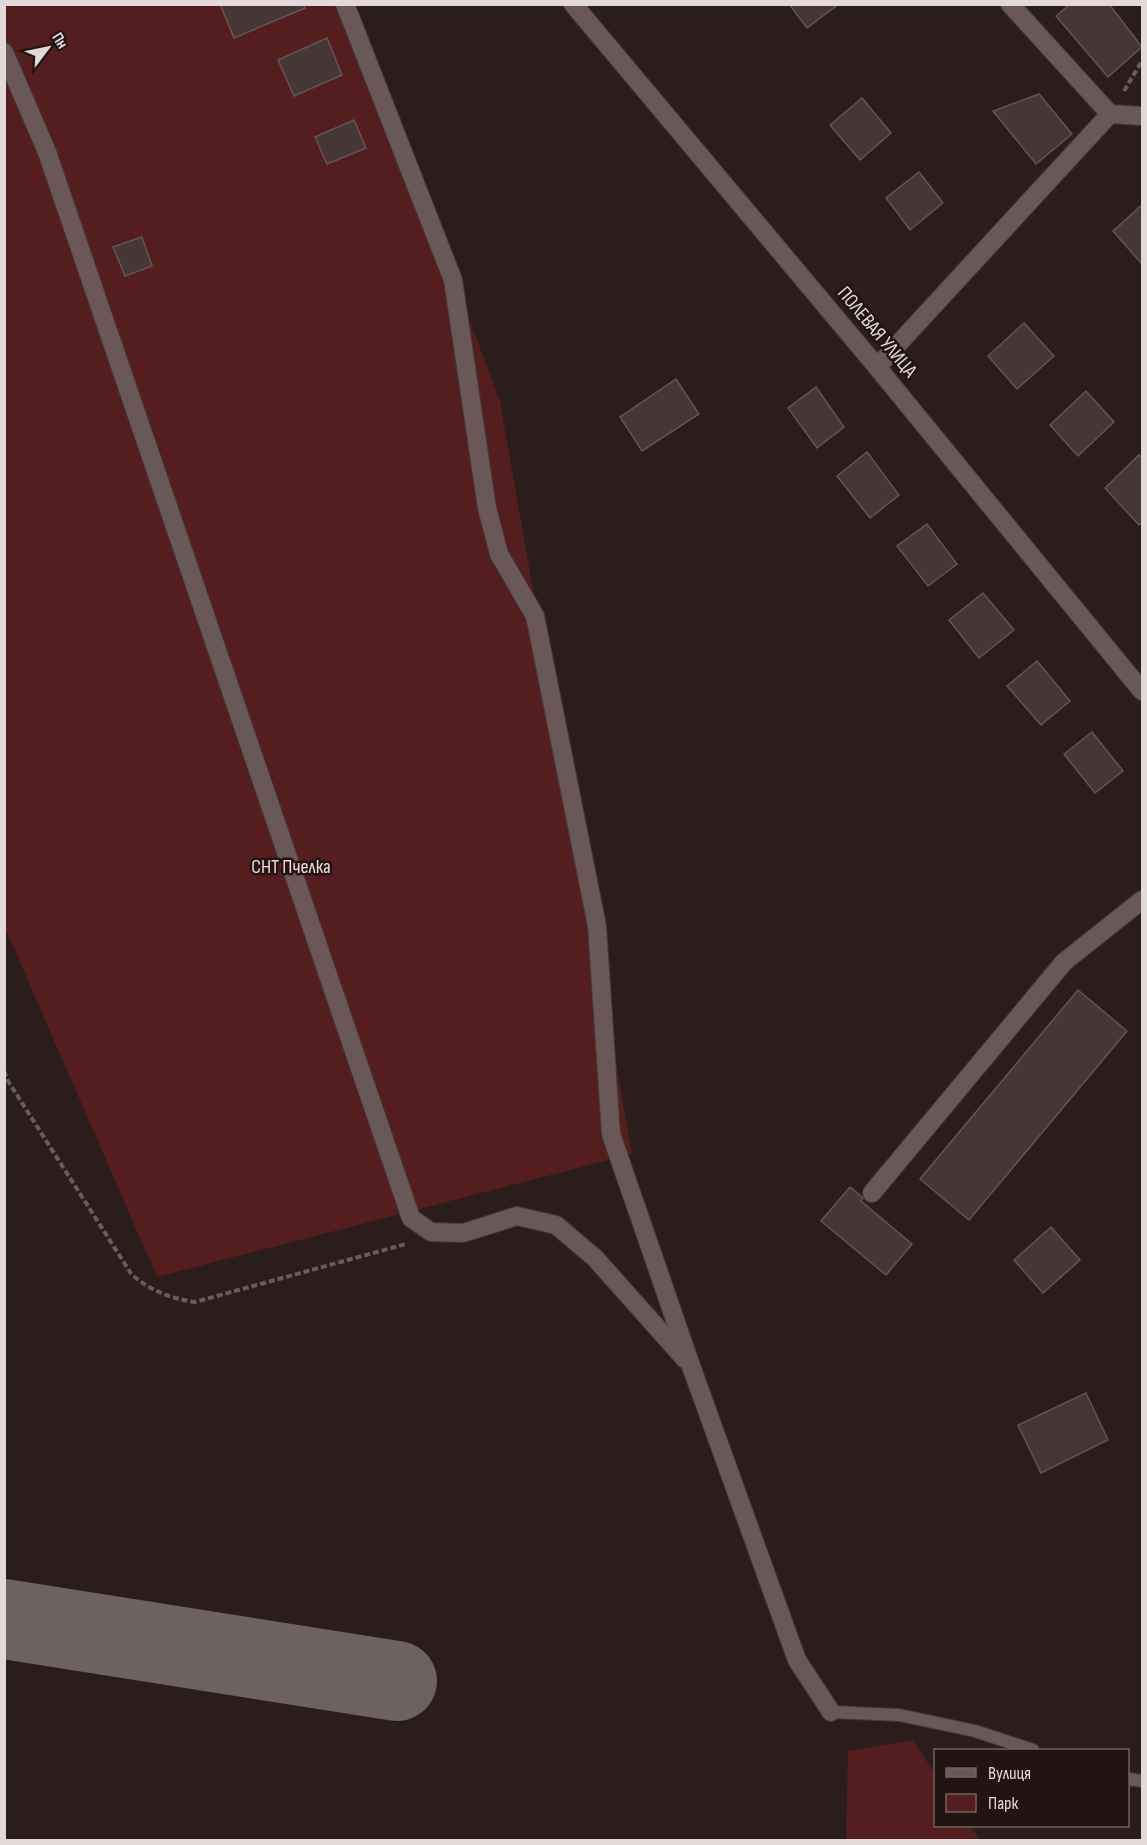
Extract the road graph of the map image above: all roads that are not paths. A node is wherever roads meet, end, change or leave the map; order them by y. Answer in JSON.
{"nodes":[{"id":1,"x":345,"y":4,"type":"edge"},
{"id":2,"x":573,"y":4,"type":"edge"},
{"id":3,"x":1010,"y":4,"type":"edge"},
{"id":4,"x":4,"y":52,"type":"edge"},
{"id":5,"x":1110,"y":114,"type":"junction"},
{"id":6,"x":1143,"y":116,"type":"edge"},
{"id":7,"x":878,"y":368,"type":"junction"},
{"id":8,"x":1143,"y":691,"type":"edge"},
{"id":9,"x":1143,"y":900,"type":"edge"},
{"id":10,"x":872,"y":1194,"type":"dead end"},
{"id":11,"x":691,"y":1366,"type":"junction"},
{"id":12,"x":831,"y":1712,"type":"joint"},
{"id":13,"x":1030,"y":1749,"type":"edge"}],
"edges":[{"from":1,"to":11,"type":"street"},
{"from":2,"to":7,"type":"street","name":"ПОЛЕВАЯ УЛИЦА"},
{"from":3,"to":5,"type":"street"},
{"from":4,"to":11,"type":"street"},
{"from":5,"to":6,"type":"street"},
{"from":5,"to":7,"type":"street"},
{"from":7,"to":8,"type":"street","name":"ПОЛЕВАЯ УЛИЦА"},
{"from":9,"to":10,"type":"street"},
{"from":11,"to":12,"type":"street"},
{"from":12,"to":13,"type":"lane"}]}
